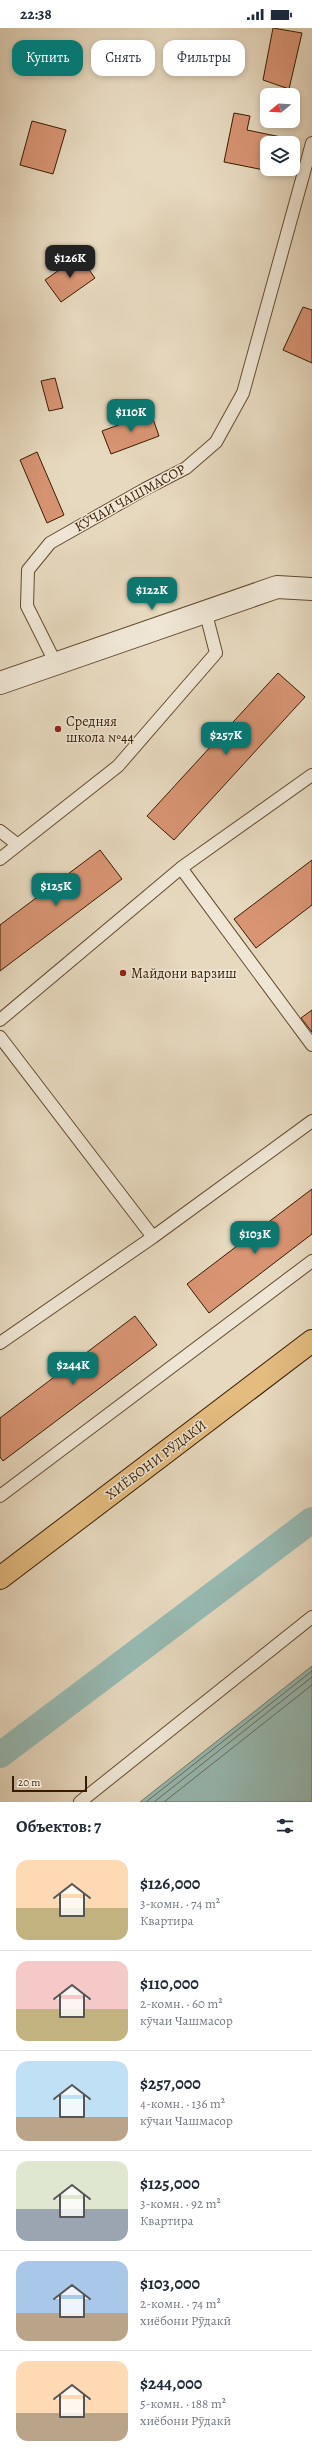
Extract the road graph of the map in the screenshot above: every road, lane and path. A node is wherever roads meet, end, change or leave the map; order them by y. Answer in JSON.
{"nodes":[{"id":1,"x":312,"y":143,"type":"edge"},
{"id":2,"x":312,"y":589,"type":"edge"},
{"id":3,"x":205,"y":610,"type":"junction"},
{"id":4,"x":56,"y":664,"type":"junction"},
{"id":5,"x":0,"y":683,"type":"edge"},
{"id":6,"x":312,"y":775,"type":"edge"},
{"id":7,"x":0,"y":831,"type":"edge"},
{"id":8,"x":18,"y":845,"type":"junction"},
{"id":9,"x":0,"y":859,"type":"edge"},
{"id":10,"x":181,"y":868,"type":"junction"},
{"id":11,"x":0,"y":1020,"type":"edge"},
{"id":12,"x":0,"y":1037,"type":"edge"},
{"id":13,"x":312,"y":1045,"type":"edge"},
{"id":14,"x":312,"y":1121,"type":"edge"},
{"id":15,"x":153,"y":1237,"type":"junction"},
{"id":16,"x":312,"y":1261,"type":"edge"},
{"id":17,"x":312,"y":1341,"type":"edge"},
{"id":18,"x":0,"y":1343,"type":"edge"},
{"id":19,"x":0,"y":1496,"type":"edge"},
{"id":20,"x":0,"y":1578,"type":"edge"},
{"id":21,"x":312,"y":1617,"type":"edge"},
{"id":22,"x":80,"y":1802,"type":"edge"}],
"edges":[{"from":1,"to":4,"type":"lane","name":"КӮЧАИ ЧАШМАСОР"},
{"from":2,"to":3,"type":"street"},
{"from":3,"to":4,"type":"street"},
{"from":3,"to":8,"type":"lane"},
{"from":4,"to":5,"type":"street"},
{"from":6,"to":10,"type":"lane"},
{"from":7,"to":8,"type":"lane"},
{"from":8,"to":9,"type":"lane"},
{"from":10,"to":11,"type":"lane"},
{"from":10,"to":13,"type":"lane"},
{"from":12,"to":15,"type":"lane"},
{"from":14,"to":15,"type":"lane"},
{"from":15,"to":18,"type":"lane"},
{"from":16,"to":19,"type":"lane"},
{"from":17,"to":20,"type":"highway","name":"ХИЁБОНИ РӮДАКӢ"},
{"from":21,"to":22,"type":"lane"}]}
